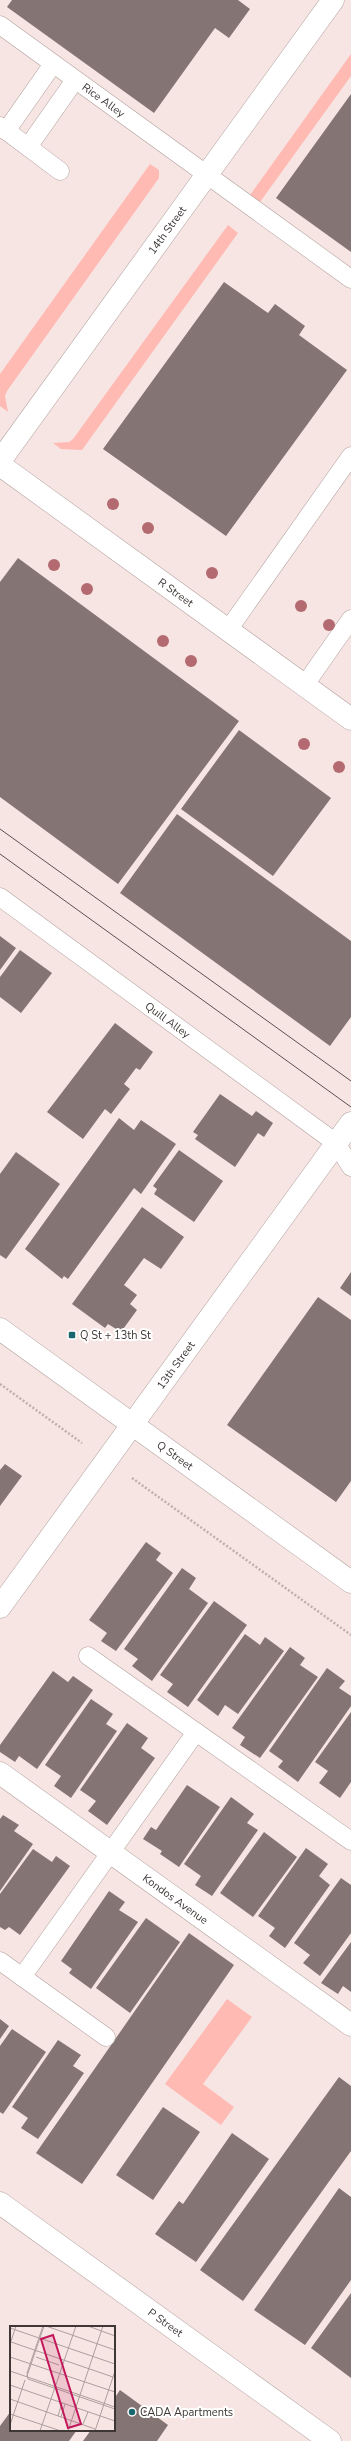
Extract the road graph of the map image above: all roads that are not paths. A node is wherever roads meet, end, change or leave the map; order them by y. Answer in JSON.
{"nodes":[{"id":1,"x":333,"y":0,"type":"edge"},
{"id":2,"x":0,"y":25,"type":"edge"},
{"id":3,"x":53,"y":64,"type":"junction"},
{"id":4,"x":75,"y":80,"type":"junction"},
{"id":5,"x":3,"y":128,"type":"edge"},
{"id":6,"x":28,"y":147,"type":"junction"},
{"id":7,"x":60,"y":171,"type":"dead end"},
{"id":8,"x":207,"y":175,"type":"junction"},
{"id":9,"x":351,"y":279,"type":"edge"},
{"id":10,"x":351,"y":456,"type":"edge"},
{"id":11,"x":0,"y":461,"type":"edge"},
{"id":12,"x":0,"y":465,"type":"edge"},
{"id":13,"x":351,"y":619,"type":"edge"},
{"id":14,"x":228,"y":630,"type":"junction"},
{"id":15,"x":304,"y":686,"type":"junction"},
{"id":16,"x":351,"y":719,"type":"edge"},
{"id":17,"x":0,"y":897,"type":"edge"},
{"id":18,"x":351,"y":1122,"type":"edge"},
{"id":19,"x":336,"y":1143,"type":"junction"},
{"id":20,"x":351,"y":1167,"type":"edge"},
{"id":21,"x":0,"y":1329,"type":"edge"},
{"id":22,"x":133,"y":1424,"type":"junction"},
{"id":23,"x":348,"y":1575,"type":"edge"},
{"id":24,"x":0,"y":1608,"type":"edge"},
{"id":25,"x":88,"y":1656,"type":"dead end"},
{"id":26,"x":196,"y":1732,"type":"junction"},
{"id":27,"x":0,"y":1773,"type":"edge"},
{"id":28,"x":351,"y":1841,"type":"edge"},
{"id":29,"x":111,"y":1853,"type":"junction"},
{"id":30,"x":0,"y":1962,"type":"edge"},
{"id":31,"x":22,"y":1977,"type":"junction"},
{"id":32,"x":351,"y":2025,"type":"edge"},
{"id":33,"x":106,"y":2037,"type":"dead end"},
{"id":34,"x":0,"y":2203,"type":"edge"},
{"id":35,"x":330,"y":2441,"type":"edge"}],
"edges":[{"from":1,"to":8,"type":"street","name":"14th Street"},
{"from":2,"to":3,"type":"lane","name":"Rice Alley"},
{"from":3,"to":4,"type":"lane","name":"Rice Alley"},
{"from":3,"to":5,"type":"lane"},
{"from":4,"to":6,"type":"lane"},
{"from":4,"to":8,"type":"lane","name":"Rice Alley"},
{"from":5,"to":6,"type":"lane"},
{"from":6,"to":7,"type":"lane"},
{"from":8,"to":9,"type":"lane","name":"Rice Alley"},
{"from":8,"to":11,"type":"street","name":"14th Street"},
{"from":10,"to":14,"type":"lane"},
{"from":12,"to":14,"type":"street","name":"R Street"},
{"from":13,"to":15,"type":"lane"},
{"from":14,"to":15,"type":"street","name":"R Street"},
{"from":15,"to":16,"type":"street","name":"R Street"},
{"from":17,"to":19,"type":"lane","name":"Quill Alley"},
{"from":18,"to":19,"type":"street","name":"13th Street"},
{"from":19,"to":20,"type":"lane"},
{"from":19,"to":22,"type":"street","name":"13th Street"},
{"from":21,"to":22,"type":"street","name":"Q Street"},
{"from":22,"to":23,"type":"street","name":"Q Street"},
{"from":22,"to":24,"type":"street","name":"13th Street"},
{"from":25,"to":26,"type":"lane"},
{"from":26,"to":28,"type":"lane"},
{"from":26,"to":29,"type":"lane"},
{"from":27,"to":29,"type":"street","name":"Kondos Avenue"},
{"from":29,"to":31,"type":"lane"},
{"from":29,"to":32,"type":"street","name":"Kondos Avenue"},
{"from":30,"to":31,"type":"lane"},
{"from":31,"to":33,"type":"lane"},
{"from":34,"to":35,"type":"street","name":"P Street"}]}
